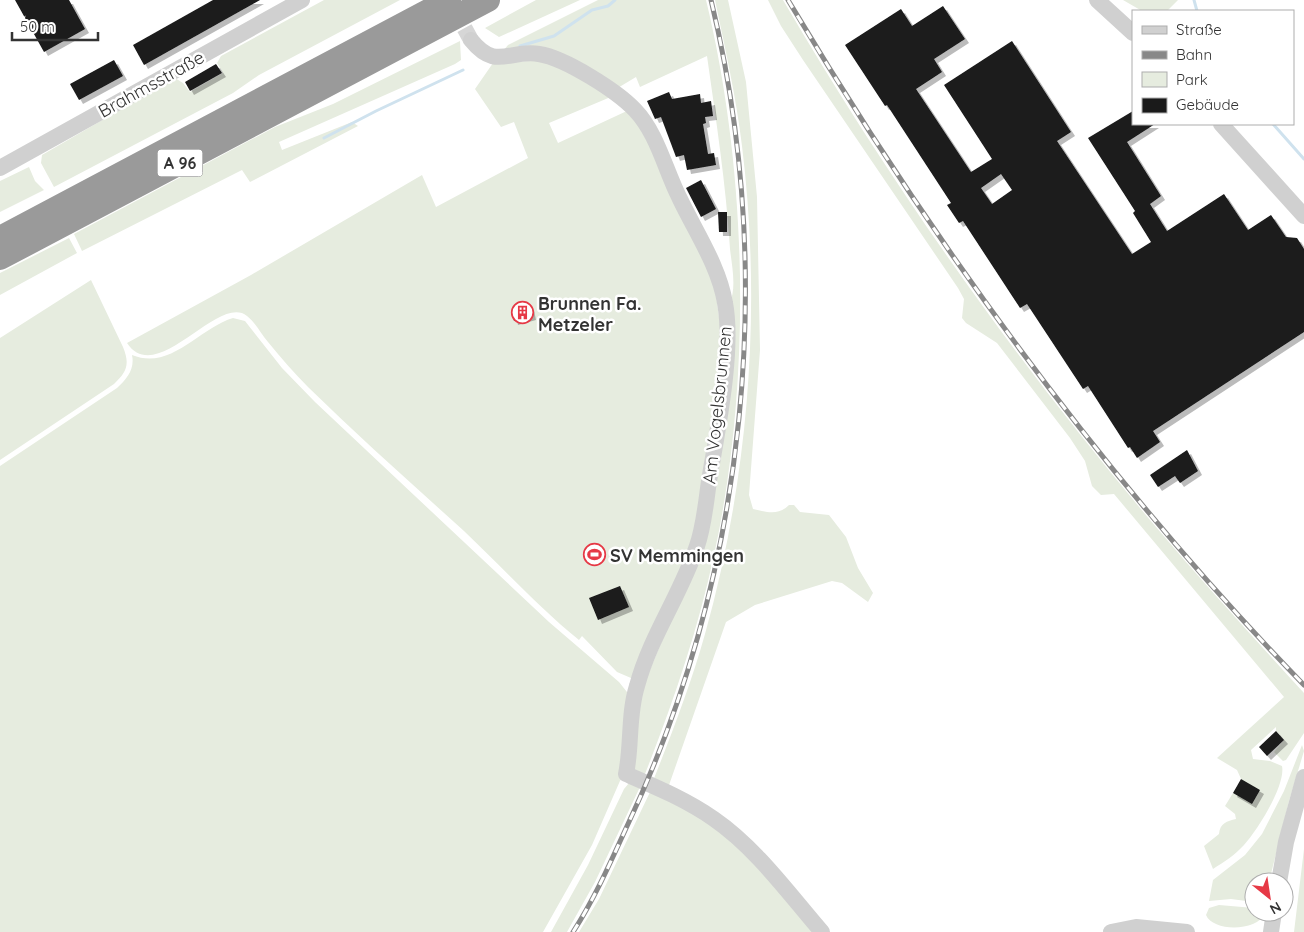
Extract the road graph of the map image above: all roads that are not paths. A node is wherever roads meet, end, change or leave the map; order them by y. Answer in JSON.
{"nodes":[{"id":1,"x":302,"y":0,"type":"edge"},
{"id":2,"x":449,"y":0,"type":"edge"},
{"id":3,"x":488,"y":0,"type":"edge"},
{"id":4,"x":1097,"y":0,"type":"edge"},
{"id":5,"x":1132,"y":33,"type":"edge"},
{"id":6,"x":471,"y":40,"type":"tunnel mouth"},
{"id":7,"x":1222,"y":125,"type":"edge"},
{"id":8,"x":0,"y":168,"type":"edge"},
{"id":9,"x":61,"y":216,"type":"junction"},
{"id":10,"x":1304,"y":216,"type":"edge"},
{"id":11,"x":0,"y":238,"type":"edge"},
{"id":12,"x":0,"y":258,"type":"edge"},
{"id":13,"x":1304,"y":776,"type":"edge"},
{"id":14,"x":1281,"y":872,"type":"edge"},
{"id":15,"x":822,"y":932,"type":"edge"},
{"id":16,"x":1111,"y":932,"type":"edge"},
{"id":17,"x":1187,"y":932,"type":"edge"}],
"edges":[{"from":1,"to":8,"type":"street","name":"Brahmsstraße"},
{"from":2,"to":9,"type":"highway","number":"A 96"},
{"from":3,"to":9,"type":"highway","number":"A 96"},
{"from":4,"to":5,"type":"street"},
{"from":6,"to":15,"type":"street","name":"Am Vogelsbrunnen"},
{"from":7,"to":10,"type":"street"},
{"from":9,"to":11,"type":"highway","number":"A 96"},
{"from":9,"to":12,"type":"highway","number":"A 96"},
{"from":13,"to":14,"type":"street"},
{"from":16,"to":17,"type":"street"}]}
